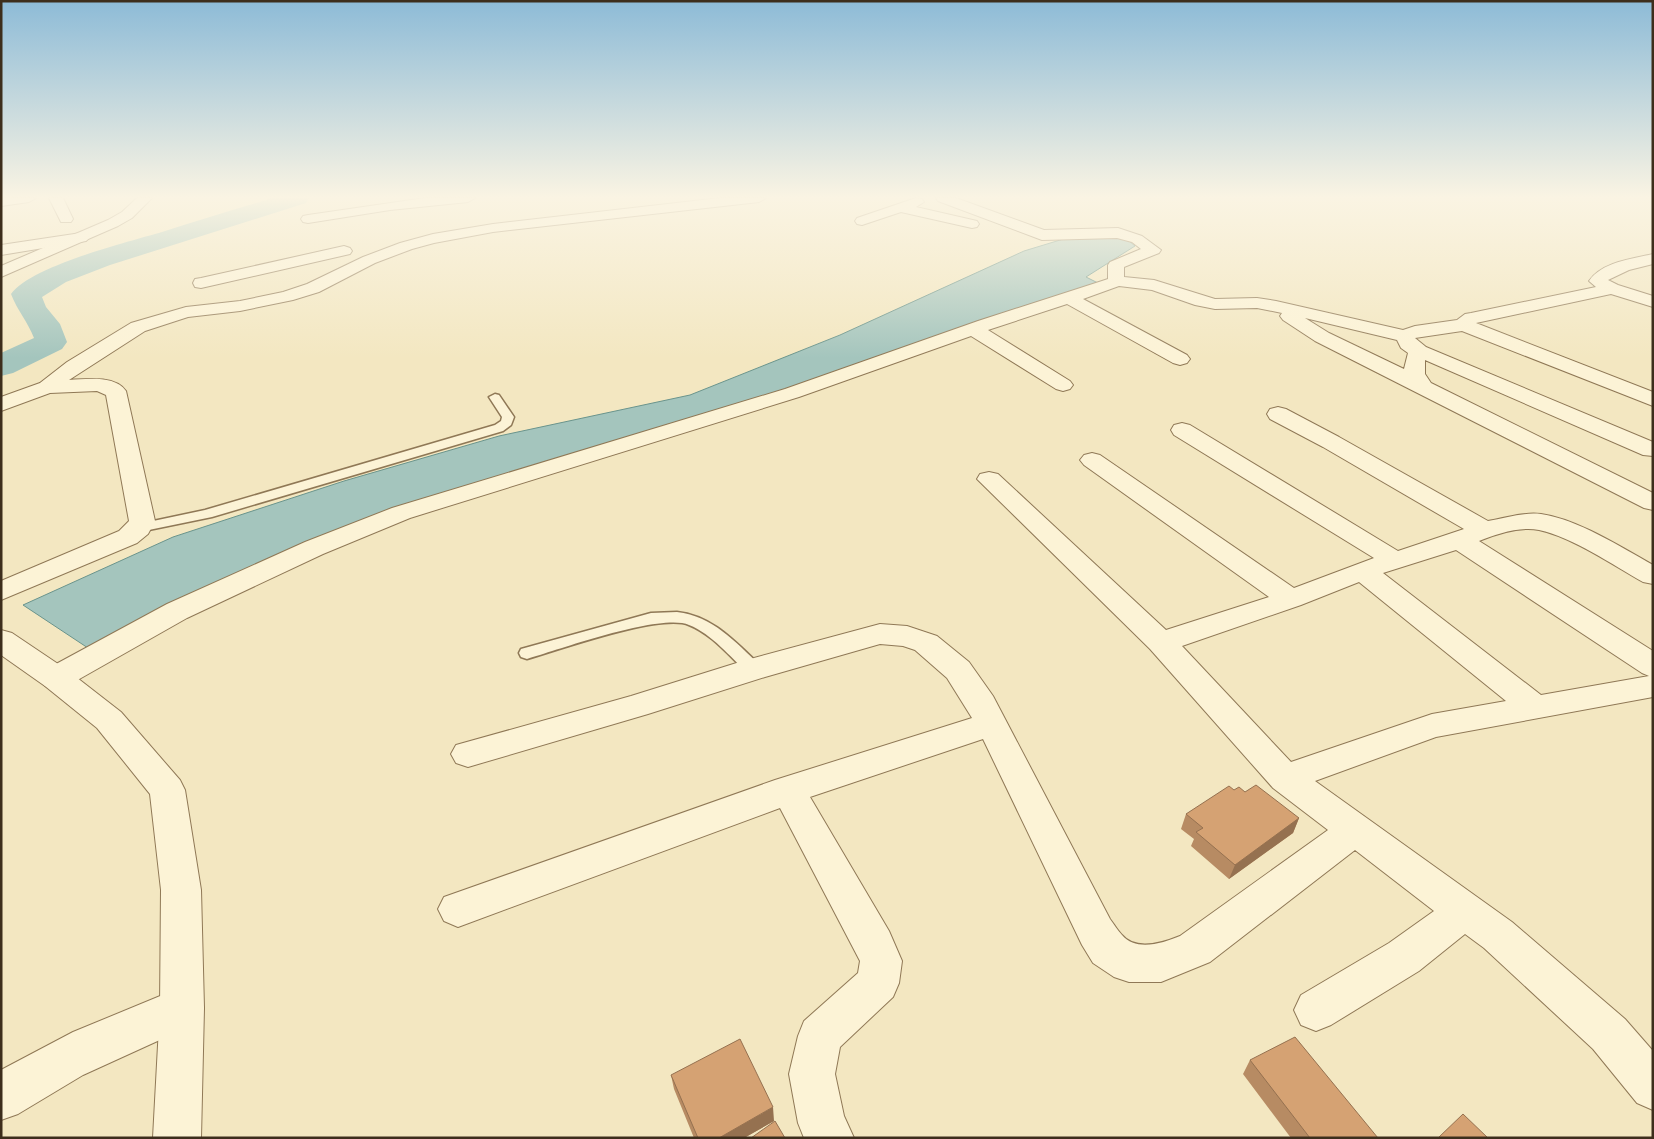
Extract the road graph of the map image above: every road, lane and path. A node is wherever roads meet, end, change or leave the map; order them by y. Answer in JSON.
{"nodes":[{"id":1,"x":50,"y":251,"type":"edge"},
{"id":2,"x":344,"y":251,"type":"joint"},
{"id":3,"x":393,"y":251,"type":"edge"},
{"id":4,"x":1151,"y":251,"type":"edge"},
{"id":5,"x":1653,"y":259,"type":"edge"},
{"id":6,"x":370,"y":260,"type":"junction"},
{"id":7,"x":1,"y":272,"type":"edge"},
{"id":8,"x":1116,"y":281,"type":"junction"},
{"id":9,"x":201,"y":283,"type":"dead end"},
{"id":10,"x":1612,"y":289,"type":"junction"},
{"id":11,"x":1653,"y":291,"type":"edge"},
{"id":12,"x":1635,"y":296,"type":"junction"},
{"id":13,"x":1069,"y":298,"type":"junction"},
{"id":14,"x":1653,"y":302,"type":"edge"},
{"id":15,"x":1276,"y":306,"type":"junction"},
{"id":16,"x":1464,"y":326,"type":"junction"},
{"id":17,"x":974,"y":330,"type":"junction"},
{"id":18,"x":1412,"y":343,"type":"junction"},
{"id":19,"x":1180,"y":359,"type":"dead end"},
{"id":20,"x":1062,"y":385,"type":"dead end"},
{"id":21,"x":47,"y":387,"type":"junction"},
{"id":22,"x":1424,"y":387,"type":"junction"},
{"id":23,"x":495,"y":398,"type":"dead end"},
{"id":24,"x":1653,"y":400,"type":"edge"},
{"id":25,"x":1,"y":405,"type":"edge"},
{"id":26,"x":1278,"y":414,"type":"dead end"},
{"id":27,"x":1182,"y":430,"type":"dead end"},
{"id":28,"x":1651,"y":450,"type":"dead end"},
{"id":29,"x":1092,"y":460,"type":"dead end"},
{"id":30,"x":989,"y":479,"type":"dead end"},
{"id":31,"x":1653,"y":503,"type":"edge"},
{"id":32,"x":139,"y":528,"type":"junction"},
{"id":33,"x":1471,"y":535,"type":"junction"},
{"id":34,"x":1395,"y":560,"type":"junction"},
{"id":35,"x":1362,"y":571,"type":"junction"},
{"id":36,"x":1653,"y":576,"type":"edge"},
{"id":37,"x":1,"y":591,"type":"edge"},
{"id":38,"x":1291,"y":598,"type":"junction"},
{"id":39,"x":1,"y":640,"type":"edge"},
{"id":40,"x":1161,"y":642,"type":"junction"},
{"id":41,"x":527,"y":653,"type":"dead end"},
{"id":42,"x":1653,"y":666,"type":"edge"},
{"id":43,"x":754,"y":669,"type":"junction"},
{"id":44,"x":49,"y":674,"type":"junction"},
{"id":45,"x":1653,"y":686,"type":"edge"},
{"id":46,"x":1535,"y":707,"type":"junction"},
{"id":47,"x":992,"y":724,"type":"junction"},
{"id":48,"x":468,"y":754,"type":"dead end"},
{"id":49,"x":1286,"y":778,"type":"junction"},
{"id":50,"x":788,"y":790,"type":"junction"},
{"id":51,"x":1355,"y":830,"type":"junction"},
{"id":52,"x":458,"y":909,"type":"dead end"},
{"id":53,"x":1466,"y":910,"type":"junction"},
{"id":54,"x":182,"y":1008,"type":"junction"},
{"id":55,"x":1316,"y":1010,"type":"dead end"},
{"id":56,"x":1653,"y":1087,"type":"edge"},
{"id":57,"x":1,"y":1097,"type":"edge"},
{"id":58,"x":178,"y":1138,"type":"edge"},
{"id":59,"x":830,"y":1138,"type":"edge"}],
"edges":[{"from":1,"to":7,"type":"street"},
{"from":2,"to":6,"type":"street"},
{"from":2,"to":9,"type":"street"},
{"from":3,"to":6,"type":"street"},
{"from":4,"to":8,"type":"street"},
{"from":5,"to":10,"type":"street"},
{"from":6,"to":21,"type":"street"},
{"from":8,"to":13,"type":"street"},
{"from":8,"to":15,"type":"street"},
{"from":10,"to":12,"type":"street"},
{"from":10,"to":16,"type":"street"},
{"from":11,"to":12,"type":"street"},
{"from":12,"to":14,"type":"street"},
{"from":13,"to":17,"type":"street"},
{"from":13,"to":19,"type":"street"},
{"from":15,"to":18,"type":"street"},
{"from":15,"to":22,"type":"street"},
{"from":16,"to":18,"type":"street"},
{"from":16,"to":24,"type":"street"},
{"from":17,"to":20,"type":"street"},
{"from":17,"to":44,"type":"street"},
{"from":18,"to":22,"type":"street"},
{"from":18,"to":28,"type":"street"},
{"from":21,"to":25,"type":"street"},
{"from":21,"to":32,"type":"street"},
{"from":22,"to":31,"type":"street"},
{"from":23,"to":32,"type":"lane"},
{"from":26,"to":33,"type":"street"},
{"from":27,"to":34,"type":"street"},
{"from":29,"to":38,"type":"street"},
{"from":30,"to":40,"type":"street"},
{"from":32,"to":37,"type":"street"},
{"from":33,"to":34,"type":"street"},
{"from":33,"to":36,"type":"street"},
{"from":33,"to":42,"type":"street"},
{"from":34,"to":35,"type":"street"},
{"from":35,"to":38,"type":"street"},
{"from":35,"to":46,"type":"street"},
{"from":38,"to":40,"type":"street"},
{"from":39,"to":44,"type":"street"},
{"from":40,"to":49,"type":"street"},
{"from":41,"to":43,"type":"lane"},
{"from":43,"to":47,"type":"street"},
{"from":43,"to":48,"type":"street"},
{"from":44,"to":54,"type":"street"},
{"from":45,"to":46,"type":"street"},
{"from":46,"to":49,"type":"street"},
{"from":47,"to":50,"type":"street"},
{"from":47,"to":51,"type":"street"},
{"from":49,"to":51,"type":"street"},
{"from":50,"to":52,"type":"street"},
{"from":50,"to":59,"type":"street"},
{"from":51,"to":53,"type":"street"},
{"from":53,"to":55,"type":"street"},
{"from":53,"to":56,"type":"street"},
{"from":54,"to":57,"type":"street"},
{"from":54,"to":58,"type":"street"}]}
